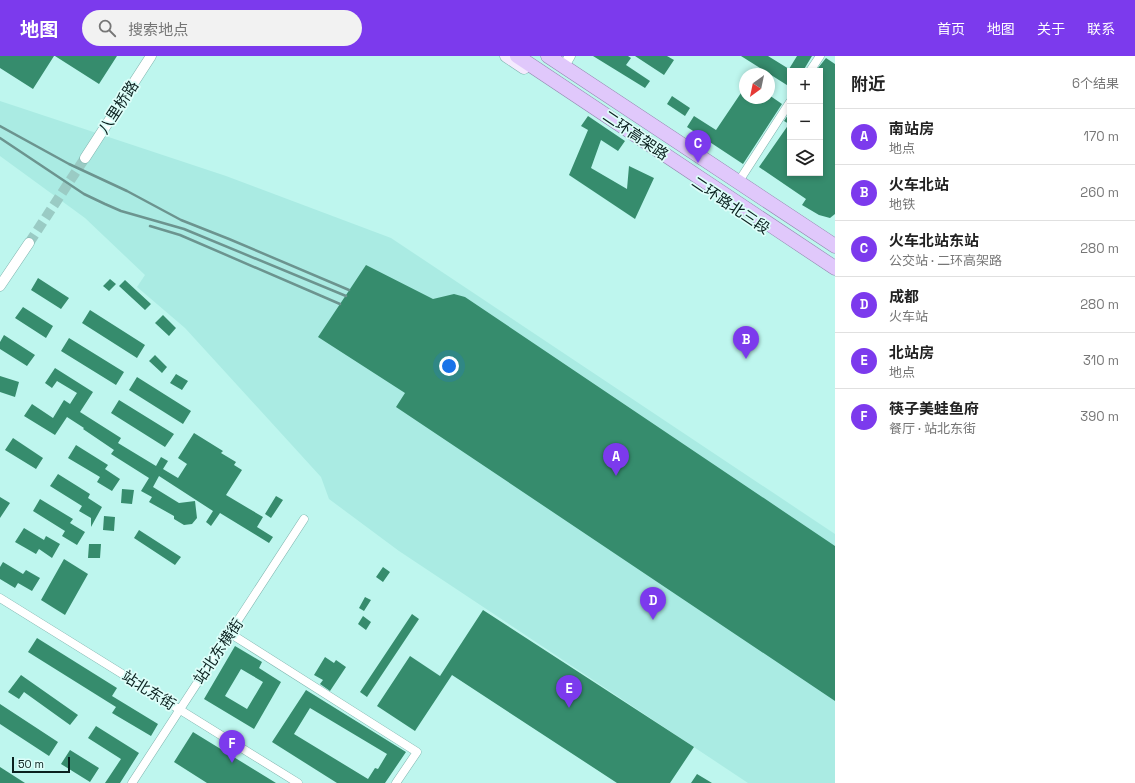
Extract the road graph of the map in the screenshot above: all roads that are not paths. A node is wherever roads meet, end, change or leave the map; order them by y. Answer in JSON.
{"nodes":[{"id":1,"x":151,"y":56,"type":"edge"},
{"id":2,"x":506,"y":56,"type":"edge"},
{"id":3,"x":517,"y":56,"type":"edge"},
{"id":4,"x":548,"y":56,"type":"edge"},
{"id":5,"x":820,"y":56,"type":"edge"},
{"id":6,"x":565,"y":58,"type":"edge"},
{"id":7,"x":812,"y":68,"type":"edge"},
{"id":8,"x":789,"y":104,"type":"edge"},
{"id":9,"x":85,"y":158,"type":"tunnel mouth"},
{"id":10,"x":741,"y":178,"type":"junction"},
{"id":11,"x":835,"y":241,"type":"edge"},
{"id":12,"x":28,"y":243,"type":"tunnel mouth"},
{"id":13,"x":835,"y":246,"type":"edge"},
{"id":14,"x":835,"y":268,"type":"edge"},
{"id":15,"x":835,"y":275,"type":"edge"},
{"id":16,"x":0,"y":286,"type":"edge"},
{"id":17,"x":304,"y":519,"type":"dead end"},
{"id":18,"x":0,"y":598,"type":"edge"},
{"id":19,"x":230,"y":634,"type":"junction"},
{"id":20,"x":179,"y":709,"type":"junction"},
{"id":21,"x":132,"y":783,"type":"edge"},
{"id":22,"x":298,"y":783,"type":"edge"},
{"id":23,"x":396,"y":783,"type":"edge"}],
"edges":[{"from":1,"to":9,"type":"street","name":"八里桥路"},
{"from":2,"to":15,"type":"main road","name":"二环路北三段"},
{"from":3,"to":14,"type":"highway","name":"二环高架路"},
{"from":4,"to":13,"type":"highway","name":"二环高架路"},
{"from":5,"to":7,"type":"street"},
{"from":6,"to":10,"type":"main road","name":"二环路北三段"},
{"from":8,"to":10,"type":"street"},
{"from":10,"to":11,"type":"main road","name":"二环路北三段"},
{"from":12,"to":16,"type":"street"},
{"from":17,"to":19,"type":"street","name":"站北东横街"},
{"from":18,"to":20,"type":"street","name":"站北东街"},
{"from":19,"to":20,"type":"street","name":"站北东横街"},
{"from":19,"to":23,"type":"street"},
{"from":20,"to":21,"type":"street","name":"站北东横街"},
{"from":20,"to":22,"type":"street","name":"站北东街"}]}
